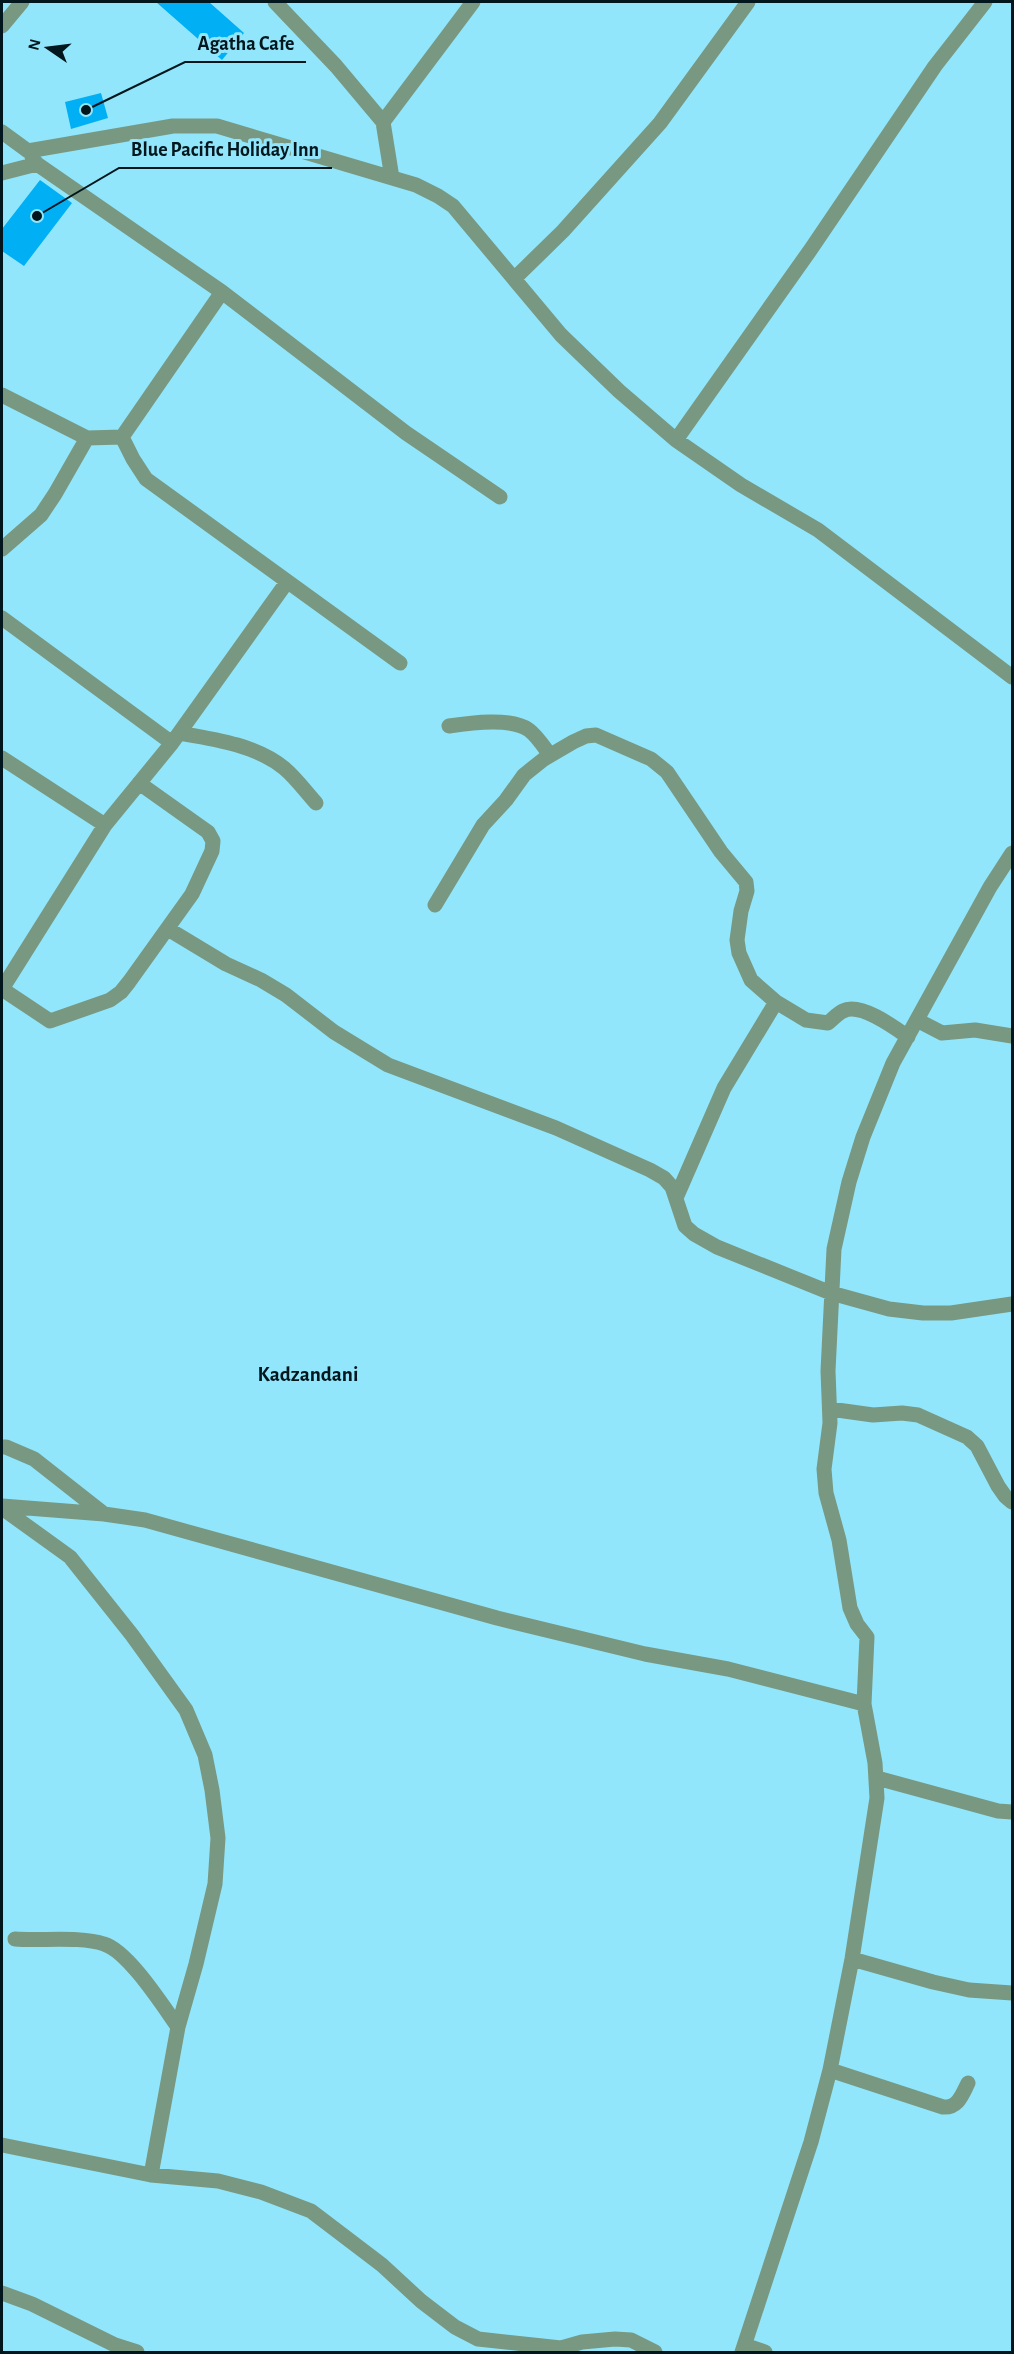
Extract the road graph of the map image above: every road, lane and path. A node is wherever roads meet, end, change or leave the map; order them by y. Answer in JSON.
{"nodes":[{"id":1,"x":22,"y":2,"type":"edge"},
{"id":2,"x":274,"y":2,"type":"edge"},
{"id":3,"x":473,"y":2,"type":"edge"},
{"id":4,"x":748,"y":2,"type":"edge"},
{"id":5,"x":985,"y":2,"type":"edge"},
{"id":6,"x":2,"y":27,"type":"edge"},
{"id":7,"x":382,"y":122,"type":"junction"},
{"id":8,"x":2,"y":132,"type":"edge"},
{"id":9,"x":28,"y":151,"type":"junction"},
{"id":10,"x":37,"y":164,"type":"junction"},
{"id":11,"x":2,"y":173,"type":"edge"},
{"id":12,"x":392,"y":178,"type":"junction"},
{"id":13,"x":515,"y":278,"type":"junction"},
{"id":14,"x":222,"y":292,"type":"junction"},
{"id":15,"x":2,"y":395,"type":"edge"},
{"id":16,"x":122,"y":436,"type":"junction"},
{"id":17,"x":87,"y":438,"type":"junction"},
{"id":18,"x":676,"y":440,"type":"junction"},
{"id":19,"x":500,"y":497,"type":"dead end"},
{"id":20,"x":2,"y":549,"type":"edge"},
{"id":21,"x":287,"y":582,"type":"junction"},
{"id":22,"x":2,"y":618,"type":"edge"},
{"id":23,"x":400,"y":663,"type":"dead end"},
{"id":24,"x":1012,"y":677,"type":"edge"},
{"id":25,"x":449,"y":726,"type":"dead end"},
{"id":26,"x":176,"y":738,"type":"junction"},
{"id":27,"x":550,"y":755,"type":"junction"},
{"id":28,"x":2,"y":758,"type":"edge"},
{"id":29,"x":139,"y":783,"type":"junction"},
{"id":30,"x":316,"y":803,"type":"dead end"},
{"id":31,"x":105,"y":825,"type":"junction"},
{"id":32,"x":1012,"y":853,"type":"edge"},
{"id":33,"x":435,"y":905,"type":"dead end"},
{"id":34,"x":168,"y":929,"type":"junction"},
{"id":35,"x":2,"y":989,"type":"edge"},
{"id":36,"x":776,"y":1002,"type":"junction"},
{"id":37,"x":917,"y":1020,"type":"junction"},
{"id":38,"x":1012,"y":1036,"type":"edge"},
{"id":39,"x":908,"y":1037,"type":"junction"},
{"id":40,"x":675,"y":1197,"type":"junction"},
{"id":41,"x":831,"y":1293,"type":"junction"},
{"id":42,"x":1012,"y":1304,"type":"edge"},
{"id":43,"x":830,"y":1409,"type":"junction"},
{"id":44,"x":2,"y":1447,"type":"edge"},
{"id":45,"x":1012,"y":1502,"type":"edge"},
{"id":46,"x":2,"y":1507,"type":"edge"},
{"id":47,"x":104,"y":1514,"type":"junction"},
{"id":48,"x":864,"y":1704,"type":"junction"},
{"id":49,"x":877,"y":1778,"type":"junction"},
{"id":50,"x":1012,"y":1812,"type":"edge"},
{"id":51,"x":15,"y":1939,"type":"dead end"},
{"id":52,"x":852,"y":1959,"type":"junction"},
{"id":53,"x":1012,"y":1993,"type":"edge"},
{"id":54,"x":178,"y":2027,"type":"junction"},
{"id":55,"x":830,"y":2070,"type":"junction"},
{"id":56,"x":968,"y":2083,"type":"dead end"},
{"id":57,"x":2,"y":2145,"type":"edge"},
{"id":58,"x":151,"y":2175,"type":"junction"},
{"id":59,"x":2,"y":2293,"type":"edge"},
{"id":60,"x":743,"y":2349,"type":"edge"},
{"id":61,"x":137,"y":2352,"type":"edge"},
{"id":62,"x":655,"y":2352,"type":"edge"},
{"id":63,"x":765,"y":2352,"type":"edge"}],
"edges":[{"from":1,"to":6,"type":"street"},
{"from":2,"to":7,"type":"street"},
{"from":3,"to":7,"type":"street"},
{"from":4,"to":13,"type":"street"},
{"from":5,"to":18,"type":"street"},
{"from":7,"to":12,"type":"street"},
{"from":8,"to":9,"type":"street"},
{"from":9,"to":10,"type":"street"},
{"from":9,"to":12,"type":"street"},
{"from":10,"to":11,"type":"street"},
{"from":10,"to":14,"type":"street"},
{"from":12,"to":13,"type":"street"},
{"from":13,"to":18,"type":"street"},
{"from":14,"to":16,"type":"street"},
{"from":14,"to":19,"type":"street"},
{"from":15,"to":17,"type":"street"},
{"from":16,"to":17,"type":"street"},
{"from":16,"to":21,"type":"street"},
{"from":17,"to":20,"type":"street"},
{"from":18,"to":24,"type":"street"},
{"from":21,"to":23,"type":"street"},
{"from":21,"to":26,"type":"street"},
{"from":22,"to":26,"type":"street"},
{"from":25,"to":27,"type":"street"},
{"from":26,"to":29,"type":"street"},
{"from":26,"to":30,"type":"street"},
{"from":27,"to":33,"type":"street"},
{"from":27,"to":36,"type":"street"},
{"from":28,"to":31,"type":"street"},
{"from":29,"to":31,"type":"street"},
{"from":29,"to":34,"type":"street"},
{"from":31,"to":35,"type":"street"},
{"from":32,"to":37,"type":"street"},
{"from":34,"to":35,"type":"street"},
{"from":34,"to":40,"type":"street"},
{"from":36,"to":39,"type":"street"},
{"from":36,"to":40,"type":"street"},
{"from":37,"to":38,"type":"street"},
{"from":37,"to":39,"type":"street"},
{"from":39,"to":41,"type":"street"},
{"from":40,"to":41,"type":"street"},
{"from":41,"to":42,"type":"street"},
{"from":41,"to":43,"type":"street"},
{"from":43,"to":45,"type":"street"},
{"from":43,"to":48,"type":"street"},
{"from":44,"to":47,"type":"street"},
{"from":46,"to":47,"type":"street"},
{"from":46,"to":54,"type":"street"},
{"from":47,"to":48,"type":"street"},
{"from":48,"to":49,"type":"street"},
{"from":49,"to":50,"type":"street"},
{"from":49,"to":52,"type":"street"},
{"from":51,"to":54,"type":"street"},
{"from":52,"to":53,"type":"street"},
{"from":52,"to":55,"type":"street"},
{"from":54,"to":58,"type":"street"},
{"from":55,"to":56,"type":"street"},
{"from":55,"to":60,"type":"street"},
{"from":57,"to":58,"type":"street"},
{"from":58,"to":62,"type":"street"},
{"from":59,"to":61,"type":"street"},
{"from":60,"to":63,"type":"street"}]}
